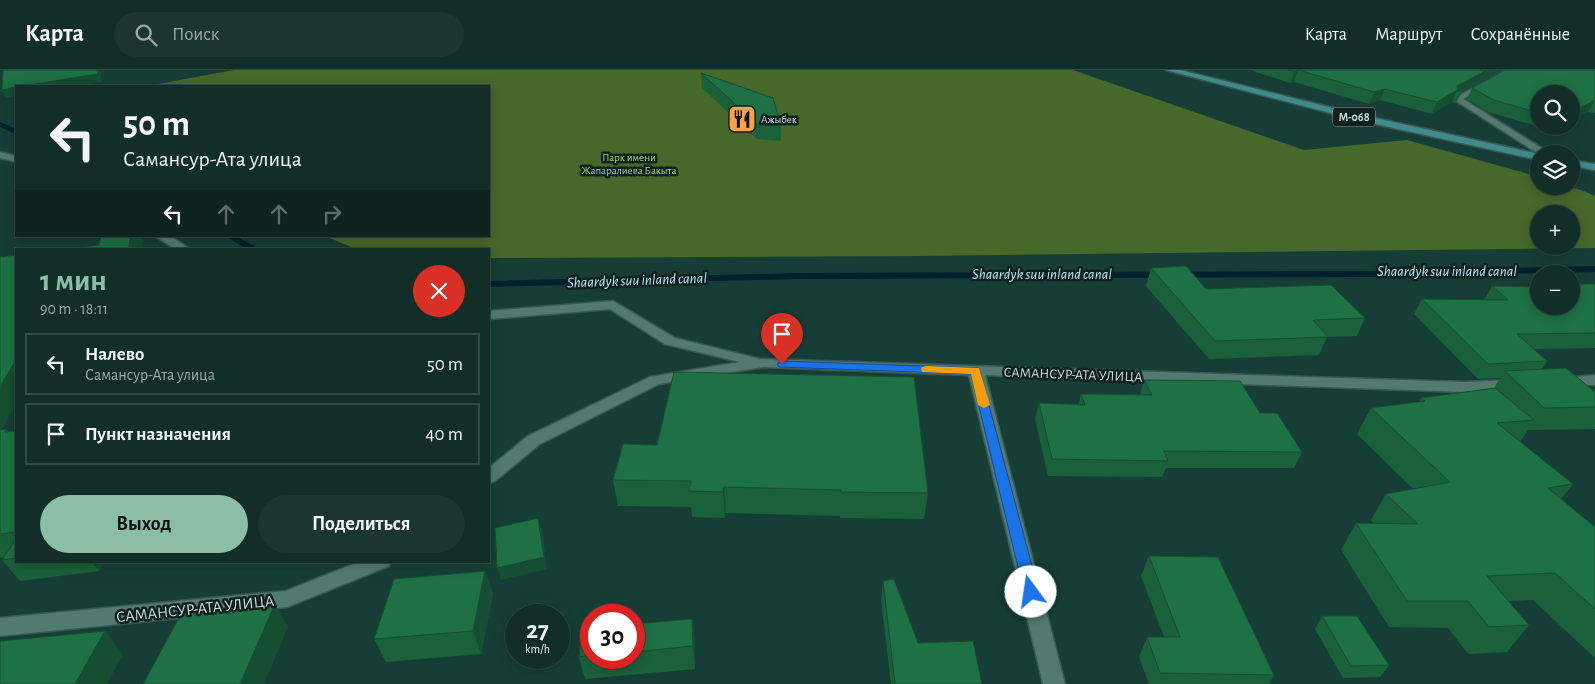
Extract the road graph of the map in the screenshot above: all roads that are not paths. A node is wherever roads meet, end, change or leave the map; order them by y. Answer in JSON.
{"nodes":[{"id":1,"x":1170,"y":70,"type":"edge"},
{"id":2,"x":1512,"y":70,"type":"edge"},
{"id":3,"x":1531,"y":145,"type":"edge"},
{"id":4,"x":0,"y":155,"type":"edge"},
{"id":5,"x":1530,"y":155,"type":"edge"},
{"id":6,"x":15,"y":159,"type":"edge"},
{"id":7,"x":1580,"y":164,"type":"edge"},
{"id":8,"x":1595,"y":167,"type":"edge"},
{"id":9,"x":163,"y":237,"type":"edge"},
{"id":10,"x":182,"y":248,"type":"edge"},
{"id":11,"x":490,"y":315,"type":"edge"},
{"id":12,"x":763,"y":363,"type":"junction"},
{"id":13,"x":976,"y":371,"type":"junction"},
{"id":14,"x":1595,"y":380,"type":"edge"},
{"id":15,"x":1548,"y":383,"type":"edge"},
{"id":16,"x":1530,"y":384,"type":"edge"},
{"id":17,"x":490,"y":476,"type":"edge"},
{"id":18,"x":377,"y":563,"type":"edge"},
{"id":19,"x":0,"y":627,"type":"edge"},
{"id":20,"x":1054,"y":684,"type":"edge"}],
"edges":[{"from":1,"to":5,"type":"main road","number":"М-068"},
{"from":2,"to":3,"type":"street"},
{"from":4,"to":6,"type":"street"},
{"from":7,"to":8,"type":"main road"},
{"from":9,"to":10,"type":"street"},
{"from":11,"to":12,"type":"street"},
{"from":12,"to":13,"type":"street","name":"САМАНСУР-АТА УЛИЦА"},
{"from":12,"to":17,"type":"street","name":"САМАНСУР-АТА УЛИЦА"},
{"from":13,"to":16,"type":"street","name":"САМАНСУР-АТА УЛИЦА"},
{"from":13,"to":20,"type":"street"},
{"from":14,"to":15,"type":"street"},
{"from":18,"to":19,"type":"street","name":"САМАНСУР-АТА УЛИЦА"}]}
